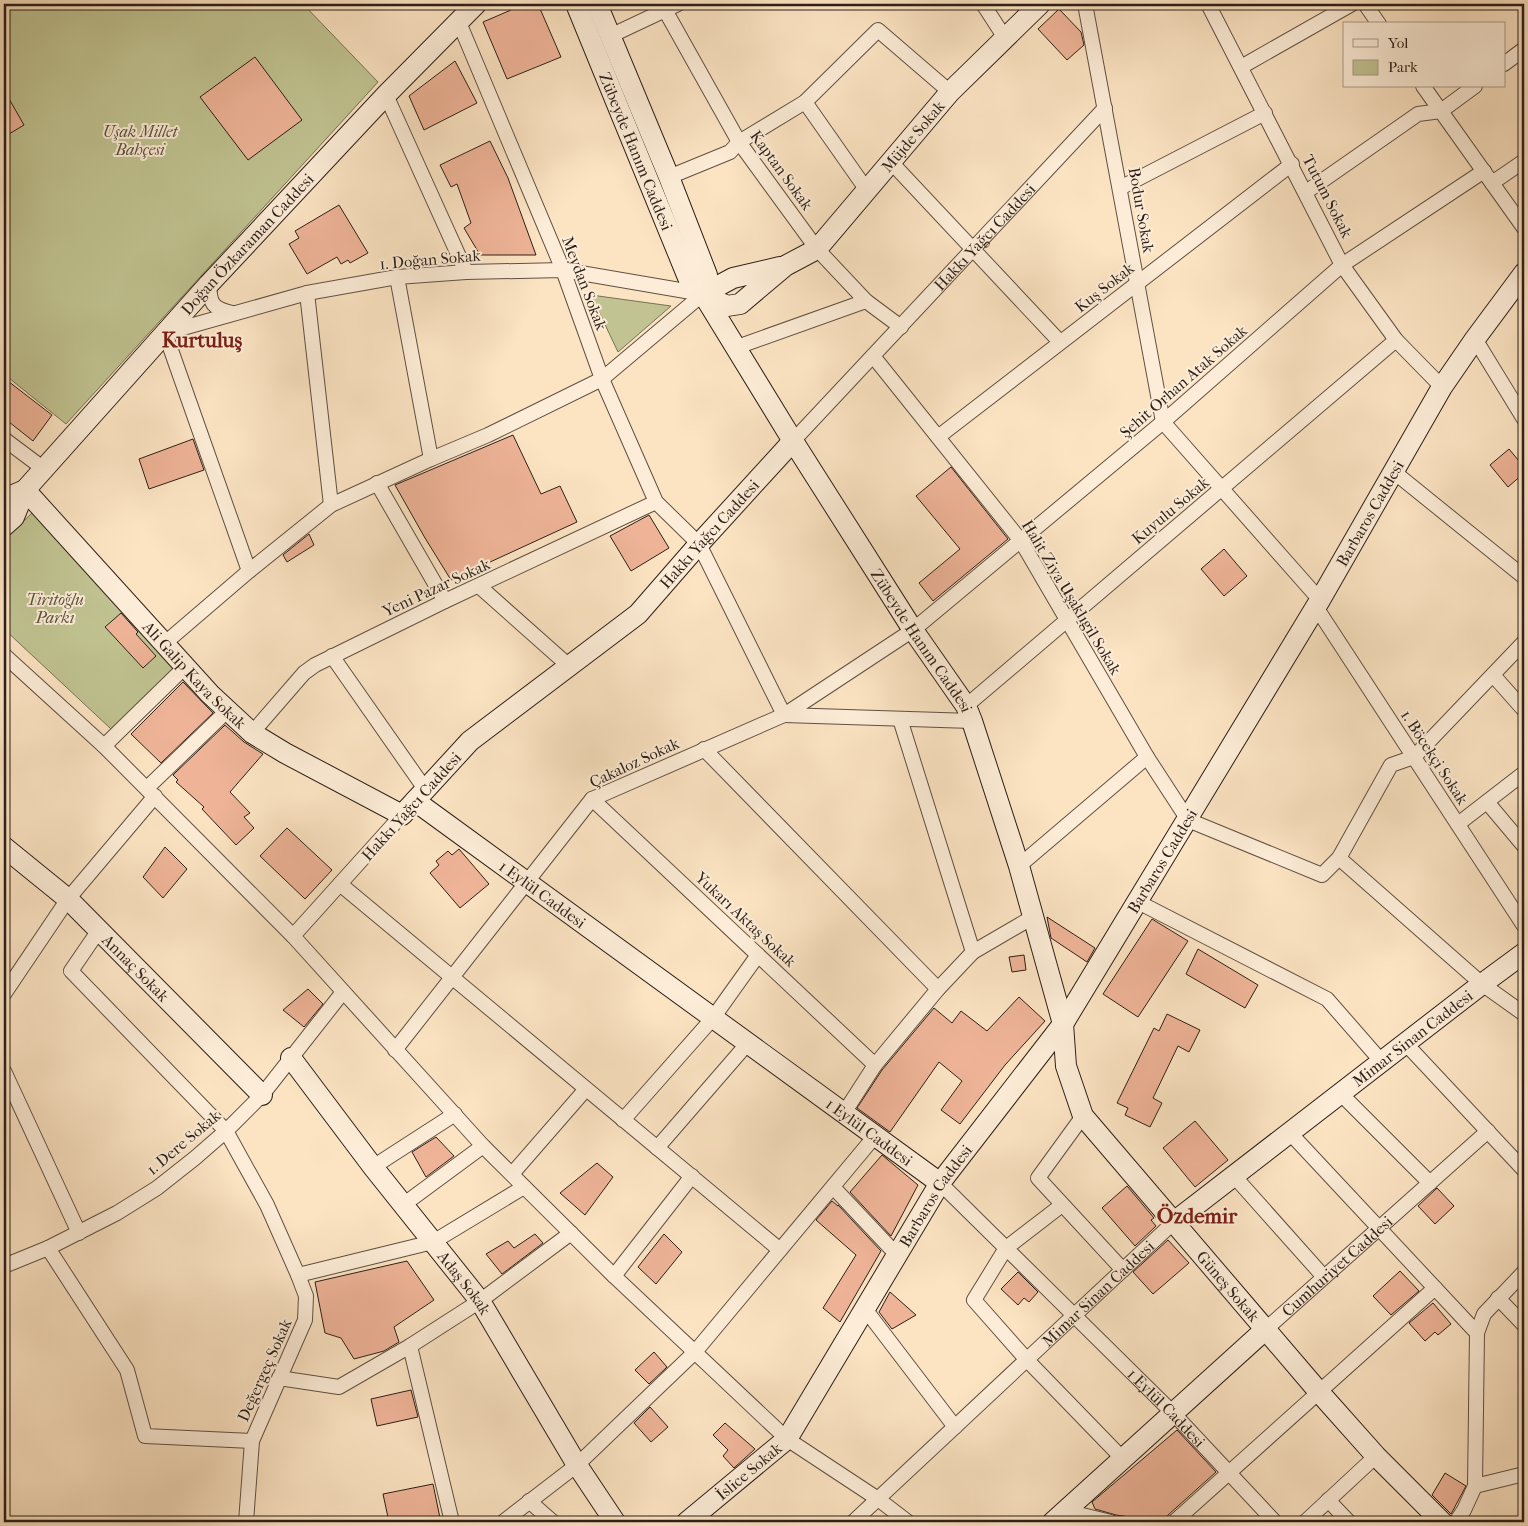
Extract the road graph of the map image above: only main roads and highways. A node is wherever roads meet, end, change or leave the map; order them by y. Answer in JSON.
{"nodes":[{"id":1,"x":476,"y":4,"type":"edge"},
{"id":2,"x":576,"y":4,"type":"edge"},
{"id":3,"x":597,"y":4,"type":"edge"},
{"id":4,"x":1040,"y":4,"type":"edge"},
{"id":5,"x":1524,"y":274,"type":"edge"},
{"id":6,"x":703,"y":294,"type":"junction"},
{"id":7,"x":793,"y":441,"type":"junction"},
{"id":8,"x":25,"y":490,"type":"junction"},
{"id":9,"x":4,"y":499,"type":"edge"},
{"id":10,"x":4,"y":526,"type":"edge"},
{"id":11,"x":414,"y":802,"type":"junction"},
{"id":12,"x":4,"y":847,"type":"edge"},
{"id":13,"x":1524,"y":953,"type":"edge"},
{"id":14,"x":1063,"y":1024,"type":"junction"},
{"id":15,"x":291,"y":1058,"type":"road end"},
{"id":16,"x":262,"y":1095,"type":"road end"},
{"id":17,"x":940,"y":1183,"type":"junction"},
{"id":18,"x":1174,"y":1222,"type":"junction"},
{"id":19,"x":1266,"y":1329,"type":"junction"},
{"id":20,"x":787,"y":1439,"type":"joint"},
{"id":21,"x":1059,"y":1517,"type":"edge"},
{"id":22,"x":615,"y":1522,"type":"edge"},
{"id":23,"x":687,"y":1522,"type":"edge"},
{"id":24,"x":1442,"y":1522,"type":"edge"}],
"edges":[{"from":1,"to":8,"type":"main road","name":"Doğan Özkaraman Caddesi"},
{"from":2,"to":6,"type":"main road","name":"Zübeyde Hanım Caddesi"},
{"from":3,"to":6,"type":"main road","name":"Zübeyde Hanım Caddesi"},
{"from":4,"to":6,"type":"main road","name":"Müjde Sokak"},
{"from":5,"to":14,"type":"main road","name":"Barbaros Caddesi"},
{"from":6,"to":7,"type":"main road","name":"Zübeyde Hanım Caddesi"},
{"from":7,"to":11,"type":"main road","name":"Hakkı Yağcı Caddesi"},
{"from":7,"to":14,"type":"main road","name":"Zübeyde Hanım Caddesi"},
{"from":8,"to":9,"type":"main road","name":"Doğan Özkaraman Caddesi"},
{"from":8,"to":10,"type":"main road","name":"Doğan Özkaraman Caddesi"},
{"from":8,"to":11,"type":"main road","name":"Ali Galip Kaya Sokak"},
{"from":11,"to":17,"type":"main road","name":"1 Eylül Caddesi"},
{"from":12,"to":16,"type":"main road","name":"Annaç Sokak"},
{"from":13,"to":18,"type":"main road","name":"Mimar Sinan Caddesi"},
{"from":14,"to":17,"type":"main road","name":"Barbaros Caddesi"},
{"from":14,"to":18,"type":"main road","name":"Güneş Sokak"},
{"from":15,"to":22,"type":"main road","name":"Adaş Sokak"},
{"from":17,"to":20,"type":"main road","name":"Barbaros Caddesi"},
{"from":18,"to":19,"type":"main road","name":"Güneş Sokak"},
{"from":19,"to":21,"type":"main road","name":"Cumhuriyet Caddesi"},
{"from":19,"to":24,"type":"main road","name":"Güneş Sokak"},
{"from":20,"to":23,"type":"main road","name":"İslice Sokak"}]}
